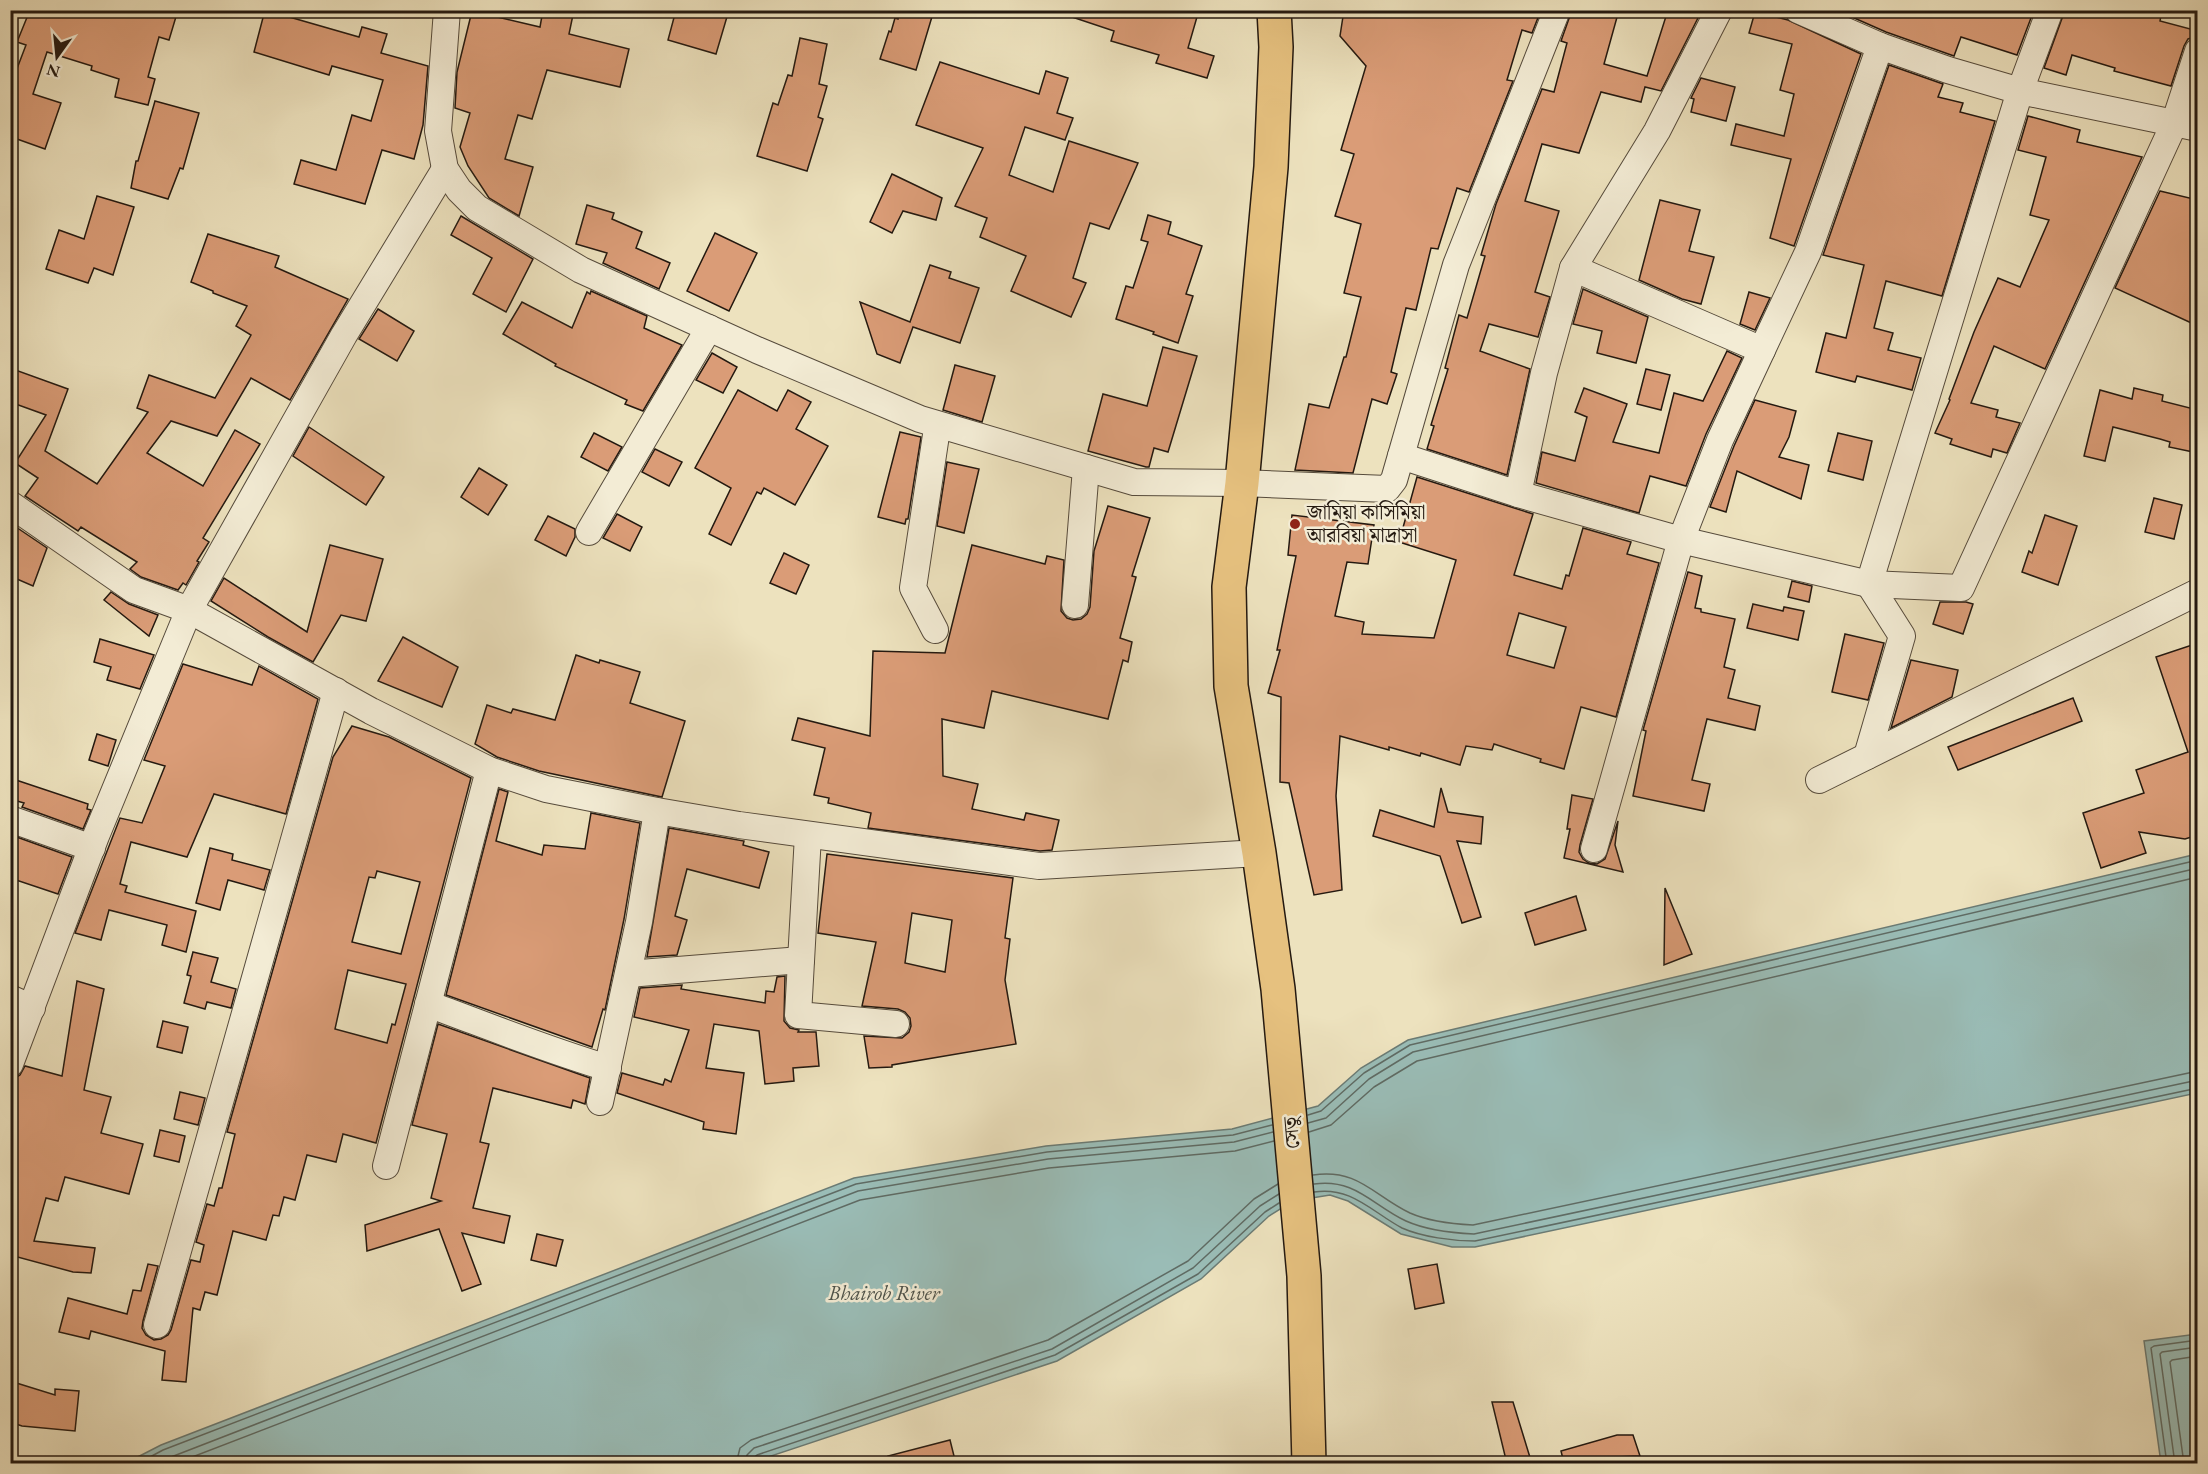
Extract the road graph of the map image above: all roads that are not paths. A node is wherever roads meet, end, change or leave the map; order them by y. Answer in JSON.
{"nodes":[{"id":1,"x":447,"y":10,"type":"edge"},
{"id":2,"x":1274,"y":10,"type":"edge"},
{"id":3,"x":1557,"y":10,"type":"edge"},
{"id":4,"x":1719,"y":10,"type":"edge"},
{"id":5,"x":1798,"y":10,"type":"edge"},
{"id":6,"x":2050,"y":10,"type":"edge"},
{"id":7,"x":1880,"y":46,"type":"junction"},
{"id":8,"x":2198,"y":51,"type":"edge"},
{"id":9,"x":2020,"y":91,"type":"junction"},
{"id":10,"x":2186,"y":126,"type":"edge"},
{"id":11,"x":445,"y":169,"type":"junction"},
{"id":12,"x":1573,"y":268,"type":"junction"},
{"id":13,"x":709,"y":328,"type":"junction"},
{"id":14,"x":1762,"y":350,"type":"junction"},
{"id":15,"x":936,"y":435,"type":"dead end"},
{"id":16,"x":1401,"y":456,"type":"junction"},
{"id":17,"x":1086,"y":468,"type":"junction"},
{"id":18,"x":1242,"y":483,"type":"junction"},
{"id":19,"x":1518,"y":494,"type":"junction"},
{"id":20,"x":10,"y":504,"type":"edge"},
{"id":21,"x":589,"y":532,"type":"dead end"},
{"id":22,"x":1681,"y":540,"type":"junction"},
{"id":23,"x":1869,"y":584,"type":"junction"},
{"id":24,"x":2198,"y":592,"type":"edge"},
{"id":25,"x":1075,"y":605,"type":"dead end"},
{"id":26,"x":189,"y":610,"type":"junction"},
{"id":27,"x":935,"y":630,"type":"dead end"},
{"id":28,"x":336,"y":691,"type":"junction"},
{"id":29,"x":1867,"y":756,"type":"junction"},
{"id":30,"x":489,"y":770,"type":"junction"},
{"id":31,"x":1819,"y":780,"type":"dead end"},
{"id":32,"x":657,"y":812,"type":"junction"},
{"id":33,"x":10,"y":819,"type":"edge"},
{"id":34,"x":808,"y":835,"type":"junction"},
{"id":35,"x":92,"y":848,"type":"junction"},
{"id":36,"x":1594,"y":849,"type":"dead end"},
{"id":37,"x":1259,"y":853,"type":"junction"},
{"id":38,"x":801,"y":960,"type":"junction"},
{"id":39,"x":628,"y":974,"type":"junction"},
{"id":40,"x":21,"y":1003,"type":"edge"},
{"id":41,"x":428,"y":1004,"type":"junction"},
{"id":42,"x":896,"y":1024,"type":"dead end"},
{"id":43,"x":10,"y":1064,"type":"edge"},
{"id":44,"x":608,"y":1068,"type":"junction"},
{"id":45,"x":600,"y":1101,"type":"dead end"},
{"id":46,"x":386,"y":1166,"type":"dead end"},
{"id":47,"x":157,"y":1325,"type":"dead end"},
{"id":48,"x":1308,"y":1464,"type":"edge"}],
"edges":[{"from":1,"to":11,"type":"street"},
{"from":2,"to":18,"type":"highway","name":"সেতু"},
{"from":3,"to":16,"type":"street"},
{"from":4,"to":12,"type":"street"},
{"from":5,"to":7,"type":"street"},
{"from":6,"to":9,"type":"street"},
{"from":7,"to":9,"type":"street"},
{"from":7,"to":14,"type":"street"},
{"from":8,"to":10,"type":"street"},
{"from":9,"to":10,"type":"street"},
{"from":9,"to":23,"type":"street"},
{"from":10,"to":23,"type":"street"},
{"from":11,"to":13,"type":"street"},
{"from":11,"to":26,"type":"street"},
{"from":12,"to":14,"type":"street"},
{"from":12,"to":19,"type":"street"},
{"from":13,"to":17,"type":"street"},
{"from":13,"to":21,"type":"street"},
{"from":14,"to":22,"type":"street"},
{"from":15,"to":27,"type":"street"},
{"from":16,"to":18,"type":"street"},
{"from":16,"to":19,"type":"street"},
{"from":17,"to":18,"type":"street"},
{"from":17,"to":25,"type":"street"},
{"from":18,"to":37,"type":"highway","name":"সেতু"},
{"from":19,"to":22,"type":"street"},
{"from":20,"to":26,"type":"street"},
{"from":22,"to":23,"type":"street"},
{"from":22,"to":36,"type":"street"},
{"from":23,"to":29,"type":"street"},
{"from":24,"to":29,"type":"street"},
{"from":26,"to":28,"type":"street"},
{"from":26,"to":35,"type":"street"},
{"from":28,"to":30,"type":"street"},
{"from":28,"to":47,"type":"street"},
{"from":29,"to":31,"type":"street"},
{"from":30,"to":32,"type":"street"},
{"from":30,"to":41,"type":"street"},
{"from":32,"to":34,"type":"street"},
{"from":32,"to":39,"type":"street"},
{"from":33,"to":35,"type":"street"},
{"from":34,"to":37,"type":"street"},
{"from":34,"to":38,"type":"street"},
{"from":35,"to":40,"type":"street"},
{"from":37,"to":48,"type":"highway","name":"সেতু"},
{"from":38,"to":39,"type":"street"},
{"from":38,"to":42,"type":"street"},
{"from":39,"to":44,"type":"street"},
{"from":40,"to":43,"type":"street"},
{"from":41,"to":44,"type":"street"},
{"from":41,"to":46,"type":"street"},
{"from":44,"to":45,"type":"street"}]}
